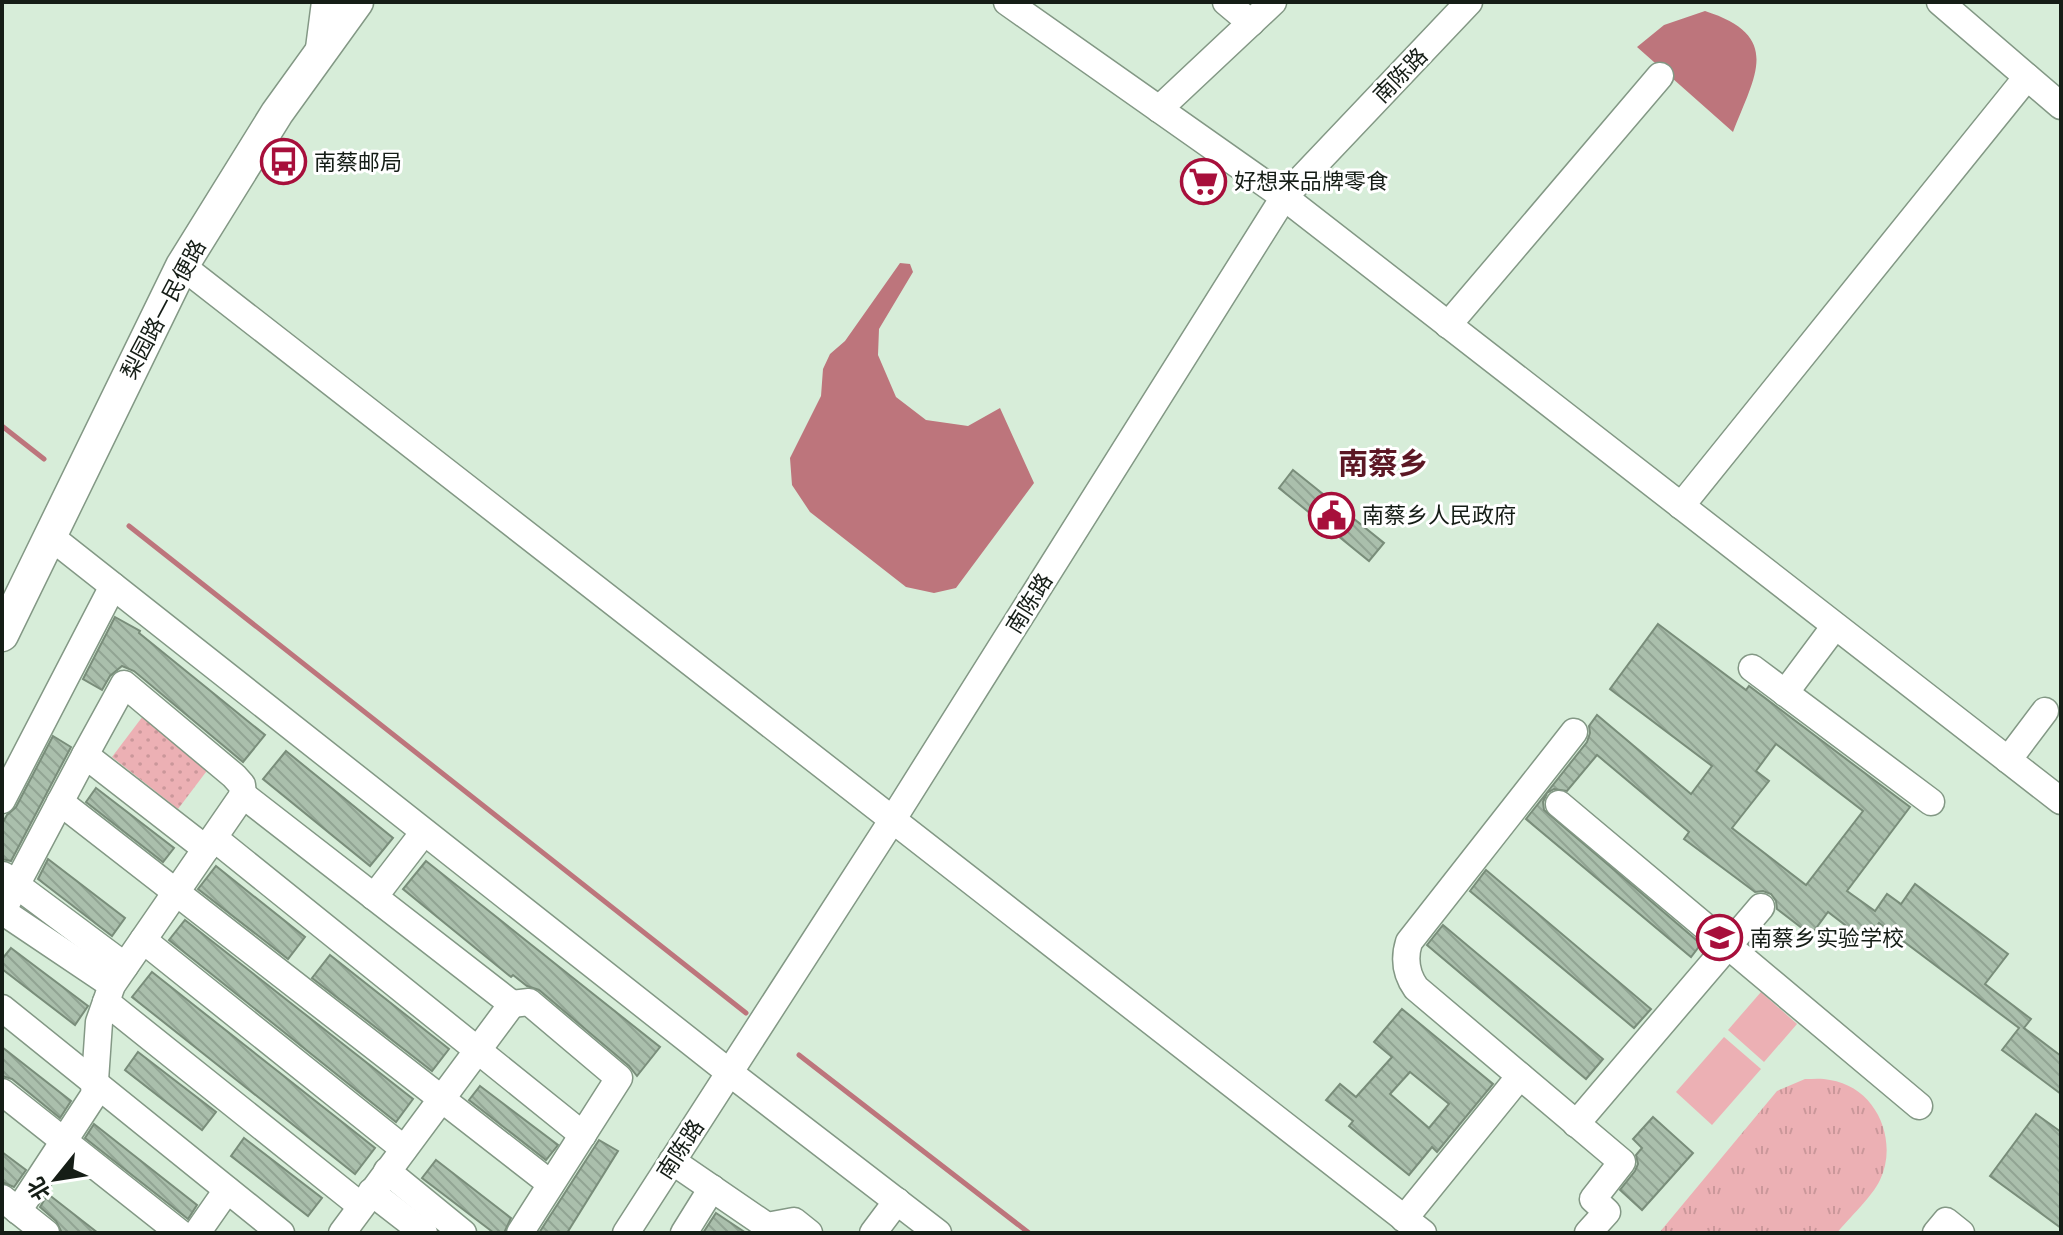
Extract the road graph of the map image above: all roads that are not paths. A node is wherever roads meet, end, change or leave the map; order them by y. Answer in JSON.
{"nodes":[{"id":1,"x":325,"y":2,"type":"edge"},
{"id":2,"x":357,"y":2,"type":"edge"},
{"id":3,"x":1007,"y":2,"type":"edge"},
{"id":4,"x":1226,"y":2,"type":"edge"},
{"id":5,"x":1273,"y":2,"type":"edge"},
{"id":6,"x":1469,"y":2,"type":"edge"},
{"id":7,"x":1940,"y":2,"type":"edge"},
{"id":8,"x":1251,"y":23,"type":"junction"},
{"id":9,"x":318,"y":56,"type":"junction"},
{"id":10,"x":1660,"y":76,"type":"dead end"},
{"id":11,"x":2027,"y":77,"type":"junction"},
{"id":12,"x":2061,"y":106,"type":"edge"},
{"id":13,"x":1159,"y":109,"type":"junction"},
{"id":14,"x":1284,"y":197,"type":"junction"},
{"id":15,"x":182,"y":266,"type":"junction"},
{"id":16,"x":1448,"y":325,"type":"junction"},
{"id":17,"x":1681,"y":506,"type":"junction"},
{"id":18,"x":51,"y":537,"type":"junction"},
{"id":19,"x":113,"y":586,"type":"junction"},
{"id":20,"x":1835,"y":626,"type":"junction"},
{"id":21,"x":2,"y":635,"type":"edge"},
{"id":22,"x":1752,"y":668,"type":"dead end"},
{"id":23,"x":1785,"y":693,"type":"junction"},
{"id":24,"x":2045,"y":711,"type":"dead end"},
{"id":25,"x":1574,"y":732,"type":"dead end"},
{"id":26,"x":85,"y":755,"type":"junction"},
{"id":27,"x":2008,"y":760,"type":"junction"},
{"id":28,"x":243,"y":795,"type":"junction"},
{"id":29,"x":2,"y":800,"type":"edge"},
{"id":30,"x":2061,"y":801,"type":"edge"},
{"id":31,"x":60,"y":802,"type":"junction"},
{"id":32,"x":1931,"y":802,"type":"dead end"},
{"id":33,"x":1559,"y":804,"type":"dead end"},
{"id":34,"x":893,"y":819,"type":"junction"},
{"id":35,"x":424,"y":832,"type":"junction"},
{"id":36,"x":210,"y":844,"type":"junction"},
{"id":37,"x":10,"y":879,"type":"edge"},
{"id":38,"x":176,"y":892,"type":"junction"},
{"id":39,"x":374,"y":897,"type":"junction"},
{"id":40,"x":1761,"y":907,"type":"dead end"},
{"id":41,"x":2,"y":912,"type":"edge"},
{"id":42,"x":143,"y":940,"type":"junction"},
{"id":43,"x":1728,"y":945,"type":"junction"},
{"id":44,"x":114,"y":984,"type":"junction"},
{"id":45,"x":512,"y":1004,"type":"junction"},
{"id":46,"x":2,"y":1008,"type":"edge"},
{"id":47,"x":478,"y":1050,"type":"junction"},
{"id":48,"x":730,"y":1073,"type":"junction"},
{"id":49,"x":1520,"y":1076,"type":"junction"},
{"id":50,"x":95,"y":1083,"type":"junction"},
{"id":51,"x":2,"y":1092,"type":"edge"},
{"id":52,"x":442,"y":1099,"type":"junction"},
{"id":53,"x":1919,"y":1106,"type":"dead end"},
{"id":54,"x":1576,"y":1124,"type":"junction"},
{"id":55,"x":583,"y":1135,"type":"junction"},
{"id":56,"x":64,"y":1141,"type":"junction"},
{"id":57,"x":404,"y":1149,"type":"junction"},
{"id":58,"x":672,"y":1161,"type":"junction"},
{"id":59,"x":387,"y":1171,"type":"junction"},
{"id":60,"x":551,"y":1184,"type":"junction"},
{"id":61,"x":712,"y":1188,"type":"junction"},
{"id":62,"x":227,"y":1190,"type":"junction"},
{"id":63,"x":366,"y":1199,"type":"junction"},
{"id":64,"x":897,"y":1201,"type":"junction"},
{"id":65,"x":10,"y":1205,"type":"edge"},
{"id":66,"x":1414,"y":1226,"type":"edge"},
{"id":67,"x":46,"y":1233,"type":"edge"},
{"id":68,"x":180,"y":1233,"type":"edge"},
{"id":69,"x":197,"y":1233,"type":"edge"},
{"id":70,"x":281,"y":1233,"type":"edge"},
{"id":71,"x":342,"y":1233,"type":"edge"},
{"id":72,"x":424,"y":1233,"type":"edge"},
{"id":73,"x":463,"y":1233,"type":"edge"},
{"id":74,"x":520,"y":1233,"type":"edge"},
{"id":75,"x":626,"y":1233,"type":"edge"},
{"id":76,"x":684,"y":1233,"type":"edge"},
{"id":77,"x":809,"y":1233,"type":"edge"},
{"id":78,"x":873,"y":1233,"type":"edge"},
{"id":79,"x":938,"y":1233,"type":"edge"},
{"id":80,"x":1588,"y":1233,"type":"edge"},
{"id":81,"x":1936,"y":1233,"type":"edge"},
{"id":82,"x":1961,"y":1233,"type":"edge"}],
"edges":[{"from":1,"to":9,"type":"street"},
{"from":2,"to":9,"type":"main road","name":"梨园路一民便路"},
{"from":3,"to":13,"type":"street"},
{"from":4,"to":8,"type":"street"},
{"from":5,"to":8,"type":"street"},
{"from":6,"to":14,"type":"street","name":"南陈路"},
{"from":7,"to":11,"type":"street"},
{"from":8,"to":13,"type":"street"},
{"from":9,"to":15,"type":"main road","name":"梨园路一民便路"},
{"from":10,"to":16,"type":"street"},
{"from":11,"to":12,"type":"street"},
{"from":11,"to":17,"type":"street"},
{"from":13,"to":14,"type":"street"},
{"from":14,"to":16,"type":"street"},
{"from":14,"to":34,"type":"street","name":"南陈路"},
{"from":15,"to":18,"type":"main road","name":"梨园路一民便路"},
{"from":15,"to":34,"type":"street"},
{"from":16,"to":17,"type":"street"},
{"from":17,"to":20,"type":"street"},
{"from":18,"to":19,"type":"street"},
{"from":18,"to":21,"type":"main road","name":"梨园路一民便路"},
{"from":19,"to":29,"type":"street"},
{"from":19,"to":35,"type":"street"},
{"from":20,"to":23,"type":"street"},
{"from":20,"to":27,"type":"street"},
{"from":22,"to":23,"type":"street"},
{"from":23,"to":32,"type":"street"},
{"from":24,"to":27,"type":"street"},
{"from":25,"to":49,"type":"street"},
{"from":26,"to":28,"type":"street"},
{"from":26,"to":31,"type":"street"},
{"from":26,"to":36,"type":"street"},
{"from":27,"to":30,"type":"street"},
{"from":28,"to":36,"type":"street"},
{"from":28,"to":39,"type":"street"},
{"from":31,"to":37,"type":"street"},
{"from":31,"to":38,"type":"street"},
{"from":33,"to":43,"type":"street"},
{"from":34,"to":48,"type":"street","name":"南陈路"},
{"from":34,"to":66,"type":"street"},
{"from":35,"to":39,"type":"street"},
{"from":35,"to":48,"type":"street"},
{"from":36,"to":38,"type":"street"},
{"from":36,"to":47,"type":"street"},
{"from":37,"to":41,"type":"street"},
{"from":37,"to":44,"type":"street"},
{"from":38,"to":42,"type":"street"},
{"from":38,"to":52,"type":"street"},
{"from":39,"to":45,"type":"street"},
{"from":40,"to":43,"type":"street"},
{"from":41,"to":44,"type":"street"},
{"from":42,"to":44,"type":"street"},
{"from":42,"to":57,"type":"street"},
{"from":43,"to":53,"type":"street"},
{"from":43,"to":54,"type":"street"},
{"from":44,"to":50,"type":"street"},
{"from":44,"to":63,"type":"street"},
{"from":45,"to":47,"type":"street"},
{"from":45,"to":55,"type":"street"},
{"from":46,"to":50,"type":"street"},
{"from":47,"to":52,"type":"street"},
{"from":47,"to":55,"type":"street"},
{"from":48,"to":58,"type":"street","name":"南陈路"},
{"from":48,"to":64,"type":"street"},
{"from":49,"to":54,"type":"street"},
{"from":49,"to":66,"type":"street"},
{"from":50,"to":56,"type":"street"},
{"from":50,"to":62,"type":"street"},
{"from":51,"to":56,"type":"street"},
{"from":52,"to":57,"type":"street"},
{"from":52,"to":60,"type":"street"},
{"from":54,"to":80,"type":"street"},
{"from":55,"to":60,"type":"street"},
{"from":56,"to":65,"type":"street"},
{"from":56,"to":68,"type":"street"},
{"from":57,"to":59,"type":"street"},
{"from":58,"to":61,"type":"street"},
{"from":58,"to":75,"type":"street","name":"南陈路"},
{"from":59,"to":63,"type":"street"},
{"from":59,"to":73,"type":"street"},
{"from":60,"to":74,"type":"street"},
{"from":61,"to":76,"type":"street"},
{"from":61,"to":77,"type":"street"},
{"from":62,"to":69,"type":"street"},
{"from":62,"to":70,"type":"street"},
{"from":63,"to":71,"type":"street"},
{"from":63,"to":72,"type":"street"},
{"from":64,"to":78,"type":"street"},
{"from":64,"to":79,"type":"street"},
{"from":65,"to":67,"type":"street"},
{"from":81,"to":82,"type":"street"}]}
